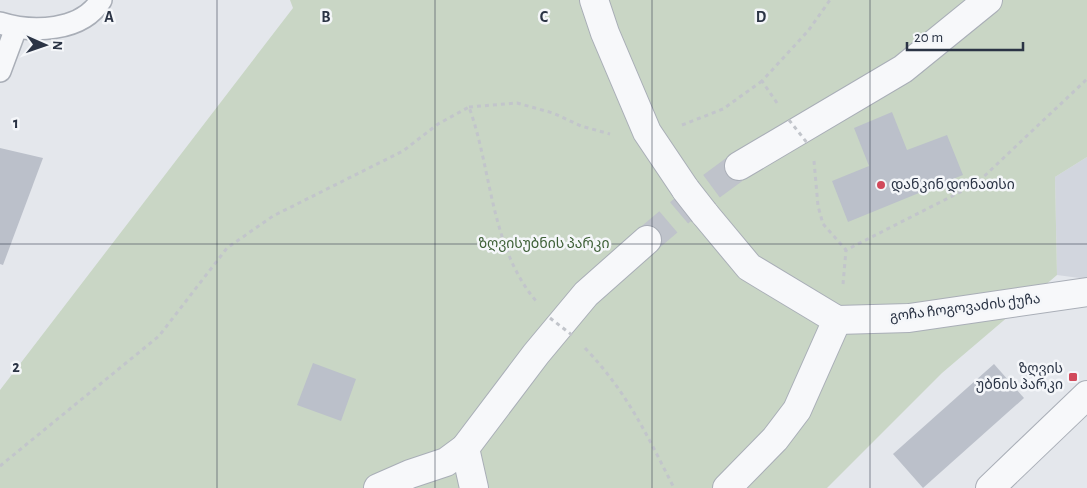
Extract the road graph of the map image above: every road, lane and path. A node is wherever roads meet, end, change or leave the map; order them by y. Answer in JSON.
{"nodes":[{"id":1,"x":101,"y":0,"type":"edge"},
{"id":2,"x":594,"y":0,"type":"edge"},
{"id":3,"x":830,"y":0,"type":"edge"},
{"id":4,"x":988,"y":0,"type":"edge"},
{"id":5,"x":8,"y":25,"type":"edge"},
{"id":6,"x":0,"y":72,"type":"edge"},
{"id":7,"x":1087,"y":79,"type":"edge"},
{"id":8,"x":762,"y":80,"type":"junction"},
{"id":9,"x":778,"y":104,"type":"dead end"},
{"id":10,"x":469,"y":107,"type":"junction"},
{"id":11,"x":784,"y":112,"type":"dead end"},
{"id":12,"x":681,"y":126,"type":"dead end"},
{"id":13,"x":614,"y":135,"type":"dead end"},
{"id":14,"x":811,"y":150,"type":"dead end"},
{"id":15,"x":814,"y":156,"type":"dead end"},
{"id":16,"x":739,"y":166,"type":"tunnel mouth"},
{"id":17,"x":647,"y":240,"type":"tunnel mouth"},
{"id":18,"x":846,"y":250,"type":"junction"},
{"id":19,"x":843,"y":288,"type":"dead end"},
{"id":20,"x":1087,"y":292,"type":"edge"},
{"id":21,"x":540,"y":306,"type":"dead end"},
{"id":22,"x":545,"y":312,"type":"dead end"},
{"id":23,"x":836,"y":320,"type":"junction"},
{"id":24,"x":1087,"y":395,"type":"edge"},
{"id":25,"x":465,"y":448,"type":"junction"},
{"id":26,"x":0,"y":466,"type":"edge"},
{"id":27,"x":378,"y":488,"type":"edge"},
{"id":28,"x":474,"y":488,"type":"edge"},
{"id":29,"x":674,"y":488,"type":"edge"},
{"id":30,"x":727,"y":488,"type":"edge"},
{"id":31,"x":990,"y":488,"type":"edge"}],
"edges":[{"from":1,"to":5,"type":"lane"},
{"from":2,"to":23,"type":"street","bridge":true},
{"from":3,"to":8,"type":"path"},
{"from":4,"to":16,"type":"street"},
{"from":5,"to":6,"type":"lane"},
{"from":7,"to":18,"type":"path"},
{"from":8,"to":9,"type":"path"},
{"from":8,"to":12,"type":"path"},
{"from":10,"to":13,"type":"path"},
{"from":10,"to":21,"type":"path"},
{"from":10,"to":26,"type":"path"},
{"from":11,"to":14,"type":"path","bridge":true},
{"from":15,"to":18,"type":"path"},
{"from":17,"to":25,"type":"street"},
{"from":18,"to":19,"type":"path"},
{"from":20,"to":23,"type":"street","name":"გოჩა ჩოგოვაძის ქუჩა"},
{"from":22,"to":29,"type":"path","bridge":true},
{"from":23,"to":30,"type":"street"},
{"from":24,"to":31,"type":"street"},
{"from":25,"to":27,"type":"street"},
{"from":25,"to":28,"type":"street"}]}
